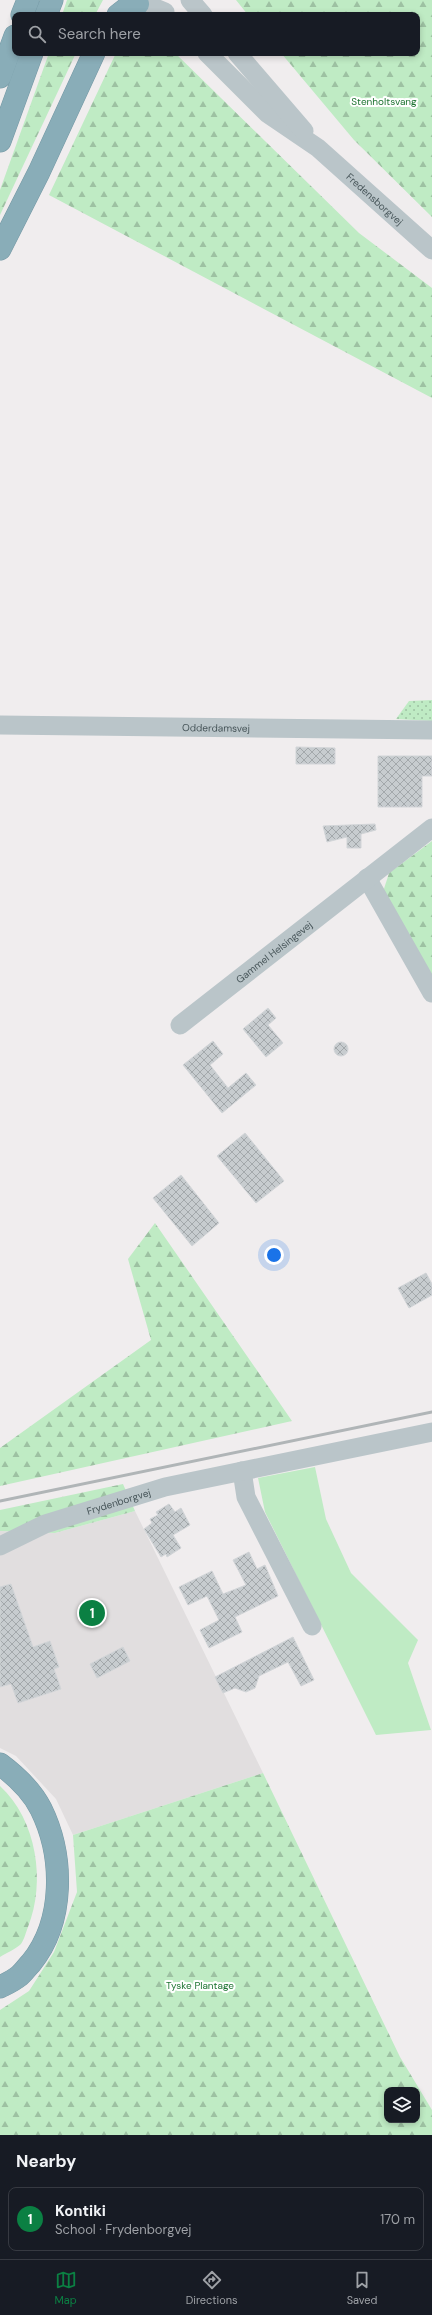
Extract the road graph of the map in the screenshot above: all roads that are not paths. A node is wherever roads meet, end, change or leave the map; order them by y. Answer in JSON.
{"nodes":[{"id":1,"x":28,"y":0,"type":"edge"},
{"id":2,"x":52,"y":0,"type":"edge"},
{"id":3,"x":116,"y":0,"type":"edge"},
{"id":4,"x":190,"y":0,"type":"edge"},
{"id":5,"x":157,"y":8,"type":"edge"},
{"id":6,"x":23,"y":12,"type":"edge"},
{"id":7,"x":47,"y":12,"type":"edge"},
{"id":8,"x":112,"y":12,"type":"edge"},
{"id":9,"x":122,"y":12,"type":"edge"},
{"id":10,"x":200,"y":12,"type":"edge"},
{"id":11,"x":12,"y":44,"type":"edge"},
{"id":12,"x":31,"y":56,"type":"edge"},
{"id":13,"x":93,"y":56,"type":"edge"},
{"id":14,"x":210,"y":56,"type":"edge"},
{"id":15,"x":240,"y":56,"type":"edge"},
{"id":16,"x":0,"y":77,"type":"edge"},
{"id":17,"x":0,"y":141,"type":"edge"},
{"id":18,"x":318,"y":148,"type":"junction"},
{"id":19,"x":0,"y":249,"type":"edge"},
{"id":20,"x":432,"y":250,"type":"edge"},
{"id":21,"x":0,"y":725,"type":"edge"},
{"id":22,"x":432,"y":730,"type":"edge"},
{"id":23,"x":432,"y":828,"type":"edge"},
{"id":24,"x":367,"y":878,"type":"junction"},
{"id":25,"x":432,"y":993,"type":"edge"},
{"id":26,"x":180,"y":1025,"type":"dead end"},
{"id":27,"x":432,"y":1432,"type":"edge"},
{"id":28,"x":242,"y":1471,"type":"junction"},
{"id":29,"x":0,"y":1546,"type":"edge"},
{"id":30,"x":312,"y":1626,"type":"dead end"},
{"id":31,"x":0,"y":1764,"type":"edge"},
{"id":32,"x":0,"y":1987,"type":"edge"}],
"edges":[{"from":1,"to":6,"type":"highway"},
{"from":2,"to":7,"type":"highway"},
{"from":3,"to":8,"type":"highway"},
{"from":4,"to":10,"type":"street"},
{"from":5,"to":9,"type":"highway"},
{"from":11,"to":16,"type":"highway"},
{"from":12,"to":17,"type":"highway"},
{"from":13,"to":19,"type":"highway"},
{"from":14,"to":18,"type":"street","name":"Fredensborgvej"},
{"from":15,"to":18,"type":"street","name":"Fredensborgvej"},
{"from":18,"to":20,"type":"street","name":"Fredensborgvej"},
{"from":21,"to":22,"type":"street","name":"Odderdamsvej"},
{"from":23,"to":24,"type":"street","name":"Gammel Helsingevej"},
{"from":24,"to":25,"type":"street"},
{"from":24,"to":26,"type":"street","name":"Gammel Helsingevej"},
{"from":27,"to":28,"type":"street","name":"Frydenborgvej"},
{"from":28,"to":29,"type":"street","name":"Frydenborgvej"},
{"from":28,"to":30,"type":"street"},
{"from":31,"to":32,"type":"highway"}]}
